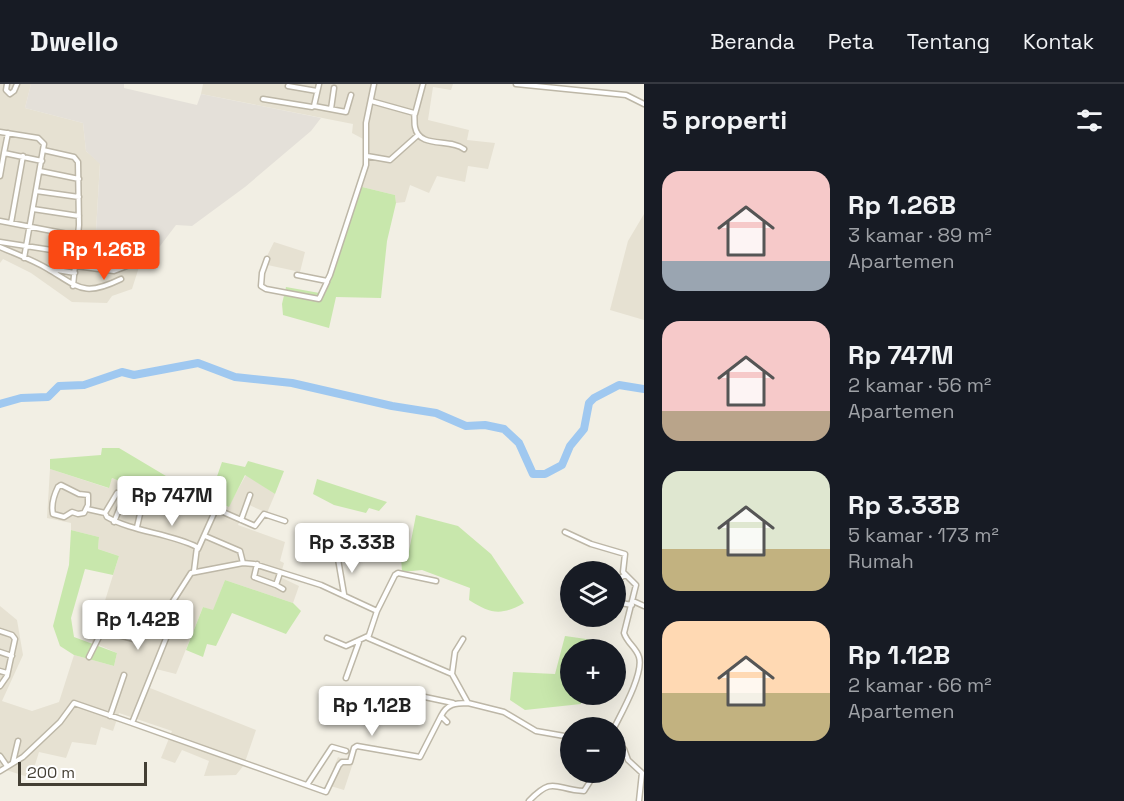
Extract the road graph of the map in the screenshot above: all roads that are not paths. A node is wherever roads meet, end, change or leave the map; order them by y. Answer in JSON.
{"nodes":[{"id":1,"x":7,"y":84,"type":"edge"},
{"id":2,"x":17,"y":84,"type":"edge"},
{"id":3,"x":319,"y":84,"type":"edge"},
{"id":4,"x":374,"y":84,"type":"edge"},
{"id":5,"x":423,"y":84,"type":"edge"},
{"id":6,"x":516,"y":84,"type":"edge"},
{"id":7,"x":288,"y":86,"type":"dead end"},
{"id":8,"x":334,"y":88,"type":"dead end"},
{"id":9,"x":317,"y":91,"type":"junction"},
{"id":10,"x":351,"y":95,"type":"dead end"},
{"id":11,"x":263,"y":99,"type":"dead end"},
{"id":12,"x":371,"y":101,"type":"junction"},
{"id":13,"x":644,"y":104,"type":"edge"},
{"id":14,"x":314,"y":106,"type":"junction"},
{"id":15,"x":331,"y":109,"type":"junction"},
{"id":16,"x":415,"y":115,"type":"junction"},
{"id":17,"x":0,"y":132,"type":"edge"},
{"id":18,"x":8,"y":134,"type":"junction"},
{"id":19,"x":418,"y":135,"type":"junction"},
{"id":20,"x":464,"y":149,"type":"dead end"},
{"id":21,"x":44,"y":150,"type":"junction"},
{"id":22,"x":4,"y":153,"type":"junction"},
{"id":23,"x":23,"y":156,"type":"junction"},
{"id":24,"x":367,"y":156,"type":"junction"},
{"id":25,"x":1,"y":159,"type":"edge"},
{"id":26,"x":42,"y":161,"type":"junction"},
{"id":27,"x":39,"y":171,"type":"junction"},
{"id":28,"x":0,"y":176,"type":"edge"},
{"id":29,"x":79,"y":179,"type":"junction"},
{"id":30,"x":36,"y":191,"type":"junction"},
{"id":31,"x":79,"y":197,"type":"junction"},
{"id":32,"x":33,"y":209,"type":"junction"},
{"id":33,"x":79,"y":216,"type":"junction"},
{"id":34,"x":0,"y":221,"type":"edge"},
{"id":35,"x":10,"y":223,"type":"junction"},
{"id":36,"x":30,"y":226,"type":"junction"},
{"id":37,"x":78,"y":236,"type":"junction"},
{"id":38,"x":0,"y":242,"type":"edge"},
{"id":39,"x":0,"y":247,"type":"edge"},
{"id":40,"x":27,"y":247,"type":"junction"},
{"id":41,"x":76,"y":254,"type":"junction"},
{"id":42,"x":24,"y":258,"type":"junction"},
{"id":43,"x":267,"y":259,"type":"dead end"},
{"id":44,"x":76,"y":266,"type":"junction"},
{"id":45,"x":127,"y":266,"type":"dead end"},
{"id":46,"x":47,"y":268,"type":"junction"},
{"id":47,"x":75,"y":273,"type":"junction"},
{"id":48,"x":297,"y":275,"type":"dead end"},
{"id":49,"x":121,"y":279,"type":"dead end"},
{"id":50,"x":327,"y":281,"type":"junction"},
{"id":51,"x":73,"y":286,"type":"junction"},
{"id":52,"x":117,"y":493,"type":"dead end"},
{"id":53,"x":250,"y":495,"type":"dead end"},
{"id":54,"x":138,"y":502,"type":"dead end"},
{"id":55,"x":121,"y":505,"type":"dead end"},
{"id":56,"x":87,"y":509,"type":"junction"},
{"id":57,"x":105,"y":513,"type":"junction"},
{"id":58,"x":241,"y":520,"type":"junction"},
{"id":59,"x":285,"y":521,"type":"dead end"},
{"id":60,"x":114,"y":522,"type":"junction"},
{"id":61,"x":137,"y":528,"type":"junction"},
{"id":62,"x":565,"y":532,"type":"dead end"},
{"id":63,"x":205,"y":536,"type":"junction"},
{"id":64,"x":198,"y":549,"type":"junction"},
{"id":65,"x":340,"y":553,"type":"dead end"},
{"id":66,"x":624,"y":561,"type":"edge"},
{"id":67,"x":243,"y":563,"type":"junction"},
{"id":68,"x":257,"y":564,"type":"junction"},
{"id":69,"x":194,"y":571,"type":"junction"},
{"id":70,"x":280,"y":573,"type":"junction"},
{"id":71,"x":626,"y":576,"type":"edge"},
{"id":72,"x":436,"y":581,"type":"dead end"},
{"id":73,"x":276,"y":585,"type":"junction"},
{"id":74,"x":636,"y":585,"type":"junction"},
{"id":75,"x":644,"y":587,"type":"edge"},
{"id":76,"x":283,"y":589,"type":"dead end"},
{"id":77,"x":345,"y":595,"type":"junction"},
{"id":78,"x":626,"y":603,"type":"edge"},
{"id":79,"x":632,"y":603,"type":"junction"},
{"id":80,"x":644,"y":606,"type":"edge"},
{"id":81,"x":168,"y":609,"type":"junction"},
{"id":82,"x":377,"y":611,"type":"junction"},
{"id":83,"x":168,"y":621,"type":"junction"},
{"id":84,"x":184,"y":623,"type":"dead end"},
{"id":85,"x":0,"y":631,"type":"edge"},
{"id":86,"x":368,"y":636,"type":"junction"},
{"id":87,"x":327,"y":638,"type":"dead end"},
{"id":88,"x":463,"y":639,"type":"dead end"},
{"id":89,"x":359,"y":642,"type":"junction"},
{"id":90,"x":0,"y":652,"type":"edge"},
{"id":91,"x":12,"y":656,"type":"junction"},
{"id":92,"x":89,"y":657,"type":"dead end"},
{"id":93,"x":642,"y":659,"type":"edge"},
{"id":94,"x":0,"y":671,"type":"edge"},
{"id":95,"x":7,"y":673,"type":"junction"},
{"id":96,"x":452,"y":674,"type":"junction"},
{"id":97,"x":124,"y":675,"type":"dead end"},
{"id":98,"x":346,"y":678,"type":"dead end"},
{"id":99,"x":0,"y":686,"type":"edge"},
{"id":100,"x":392,"y":690,"type":"dead end"},
{"id":101,"x":453,"y":703,"type":"junction"},
{"id":102,"x":468,"y":704,"type":"junction"},
{"id":103,"x":110,"y":716,"type":"junction"},
{"id":104,"x":441,"y":716,"type":"junction"},
{"id":105,"x":619,"y":717,"type":"edge"},
{"id":106,"x":447,"y":722,"type":"dead end"},
{"id":107,"x":132,"y":723,"type":"junction"},
{"id":108,"x":560,"y":736,"type":"edge"},
{"id":109,"x":18,"y":741,"type":"dead end"},
{"id":110,"x":346,"y":751,"type":"dead end"},
{"id":111,"x":626,"y":754,"type":"edge"},
{"id":112,"x":0,"y":756,"type":"edge"},
{"id":113,"x":13,"y":763,"type":"junction"},
{"id":114,"x":7,"y":766,"type":"junction"},
{"id":115,"x":1,"y":768,"type":"edge"},
{"id":116,"x":643,"y":773,"type":"edge"},
{"id":117,"x":589,"y":783,"type":"edge"},
{"id":118,"x":307,"y":784,"type":"junction"},
{"id":119,"x":643,"y":788,"type":"edge"},
{"id":120,"x":529,"y":801,"type":"edge"},
{"id":121,"x":639,"y":801,"type":"edge"}],
"edges":[{"from":1,"to":2,"type":"street"},
{"from":3,"to":9,"type":"street"},
{"from":4,"to":12,"type":"street"},
{"from":5,"to":16,"type":"street"},
{"from":6,"to":13,"type":"street"},
{"from":7,"to":9,"type":"street"},
{"from":8,"to":15,"type":"street"},
{"from":9,"to":14,"type":"street"},
{"from":10,"to":15,"type":"street"},
{"from":11,"to":14,"type":"street"},
{"from":12,"to":16,"type":"street"},
{"from":12,"to":24,"type":"street"},
{"from":14,"to":15,"type":"street"},
{"from":16,"to":19,"type":"street"},
{"from":17,"to":18,"type":"street"},
{"from":18,"to":21,"type":"street"},
{"from":18,"to":22,"type":"street"},
{"from":19,"to":20,"type":"street"},
{"from":19,"to":24,"type":"street"},
{"from":21,"to":26,"type":"street"},
{"from":21,"to":29,"type":"street"},
{"from":22,"to":23,"type":"street"},
{"from":22,"to":25,"type":"street"},
{"from":23,"to":26,"type":"street"},
{"from":23,"to":35,"type":"street"},
{"from":24,"to":50,"type":"street"},
{"from":25,"to":28,"type":"street"},
{"from":26,"to":27,"type":"street"},
{"from":27,"to":29,"type":"street"},
{"from":27,"to":30,"type":"street"},
{"from":29,"to":31,"type":"street"},
{"from":30,"to":31,"type":"street"},
{"from":30,"to":32,"type":"street"},
{"from":31,"to":33,"type":"street"},
{"from":32,"to":33,"type":"street"},
{"from":32,"to":36,"type":"street"},
{"from":33,"to":37,"type":"street"},
{"from":34,"to":35,"type":"street"},
{"from":35,"to":36,"type":"street"},
{"from":36,"to":37,"type":"street"},
{"from":36,"to":40,"type":"street"},
{"from":37,"to":41,"type":"street"},
{"from":38,"to":40,"type":"street"},
{"from":39,"to":42,"type":"street"},
{"from":40,"to":41,"type":"street"},
{"from":40,"to":42,"type":"street"},
{"from":41,"to":44,"type":"street"},
{"from":42,"to":46,"type":"street"},
{"from":43,"to":50,"type":"street"},
{"from":44,"to":45,"type":"street"},
{"from":44,"to":47,"type":"street"},
{"from":46,"to":47,"type":"street"},
{"from":46,"to":51,"type":"street"},
{"from":47,"to":51,"type":"street"},
{"from":48,"to":50,"type":"street"},
{"from":49,"to":51,"type":"street"},
{"from":52,"to":57,"type":"street"},
{"from":53,"to":58,"type":"street"},
{"from":54,"to":61,"type":"street"},
{"from":55,"to":60,"type":"street"},
{"from":56,"to":56,"type":"street"},
{"from":56,"to":57,"type":"street"},
{"from":57,"to":60,"type":"street"},
{"from":58,"to":59,"type":"street"},
{"from":58,"to":63,"type":"street"},
{"from":60,"to":61,"type":"street"},
{"from":61,"to":64,"type":"street"},
{"from":62,"to":66,"type":"street"},
{"from":63,"to":64,"type":"street"},
{"from":63,"to":67,"type":"street"},
{"from":64,"to":69,"type":"street"},
{"from":65,"to":77,"type":"street"},
{"from":67,"to":68,"type":"street"},
{"from":67,"to":69,"type":"street"},
{"from":68,"to":70,"type":"street"},
{"from":68,"to":73,"type":"street"},
{"from":69,"to":81,"type":"street"},
{"from":70,"to":73,"type":"street"},
{"from":70,"to":77,"type":"street"},
{"from":71,"to":74,"type":"street"},
{"from":72,"to":82,"type":"street"},
{"from":73,"to":76,"type":"street"},
{"from":74,"to":75,"type":"street"},
{"from":74,"to":79,"type":"street"},
{"from":77,"to":82,"type":"street"},
{"from":78,"to":79,"type":"street"},
{"from":79,"to":80,"type":"street"},
{"from":79,"to":93,"type":"street"},
{"from":81,"to":83,"type":"street"},
{"from":81,"to":92,"type":"street"},
{"from":82,"to":86,"type":"street"},
{"from":83,"to":84,"type":"street"},
{"from":83,"to":107,"type":"street"},
{"from":85,"to":91,"type":"street"},
{"from":86,"to":89,"type":"street"},
{"from":86,"to":96,"type":"street"},
{"from":87,"to":89,"type":"street"},
{"from":88,"to":96,"type":"street"},
{"from":89,"to":98,"type":"street"},
{"from":90,"to":91,"type":"street"},
{"from":91,"to":95,"type":"street"},
{"from":93,"to":105,"type":"street"},
{"from":94,"to":95,"type":"street"},
{"from":95,"to":99,"type":"street"},
{"from":96,"to":102,"type":"street"},
{"from":97,"to":103,"type":"street"},
{"from":100,"to":101,"type":"street"},
{"from":101,"to":102,"type":"street"},
{"from":101,"to":104,"type":"street"},
{"from":102,"to":108,"type":"street"},
{"from":103,"to":107,"type":"street"},
{"from":103,"to":113,"type":"street"},
{"from":104,"to":106,"type":"street"},
{"from":104,"to":118,"type":"street"},
{"from":107,"to":118,"type":"street"},
{"from":109,"to":113,"type":"street"},
{"from":110,"to":118,"type":"street"},
{"from":111,"to":116,"type":"street"},
{"from":112,"to":114,"type":"street"},
{"from":113,"to":114,"type":"street"},
{"from":114,"to":115,"type":"street"},
{"from":116,"to":119,"type":"street"},
{"from":117,"to":120,"type":"street"},
{"from":119,"to":121,"type":"street"}]}
